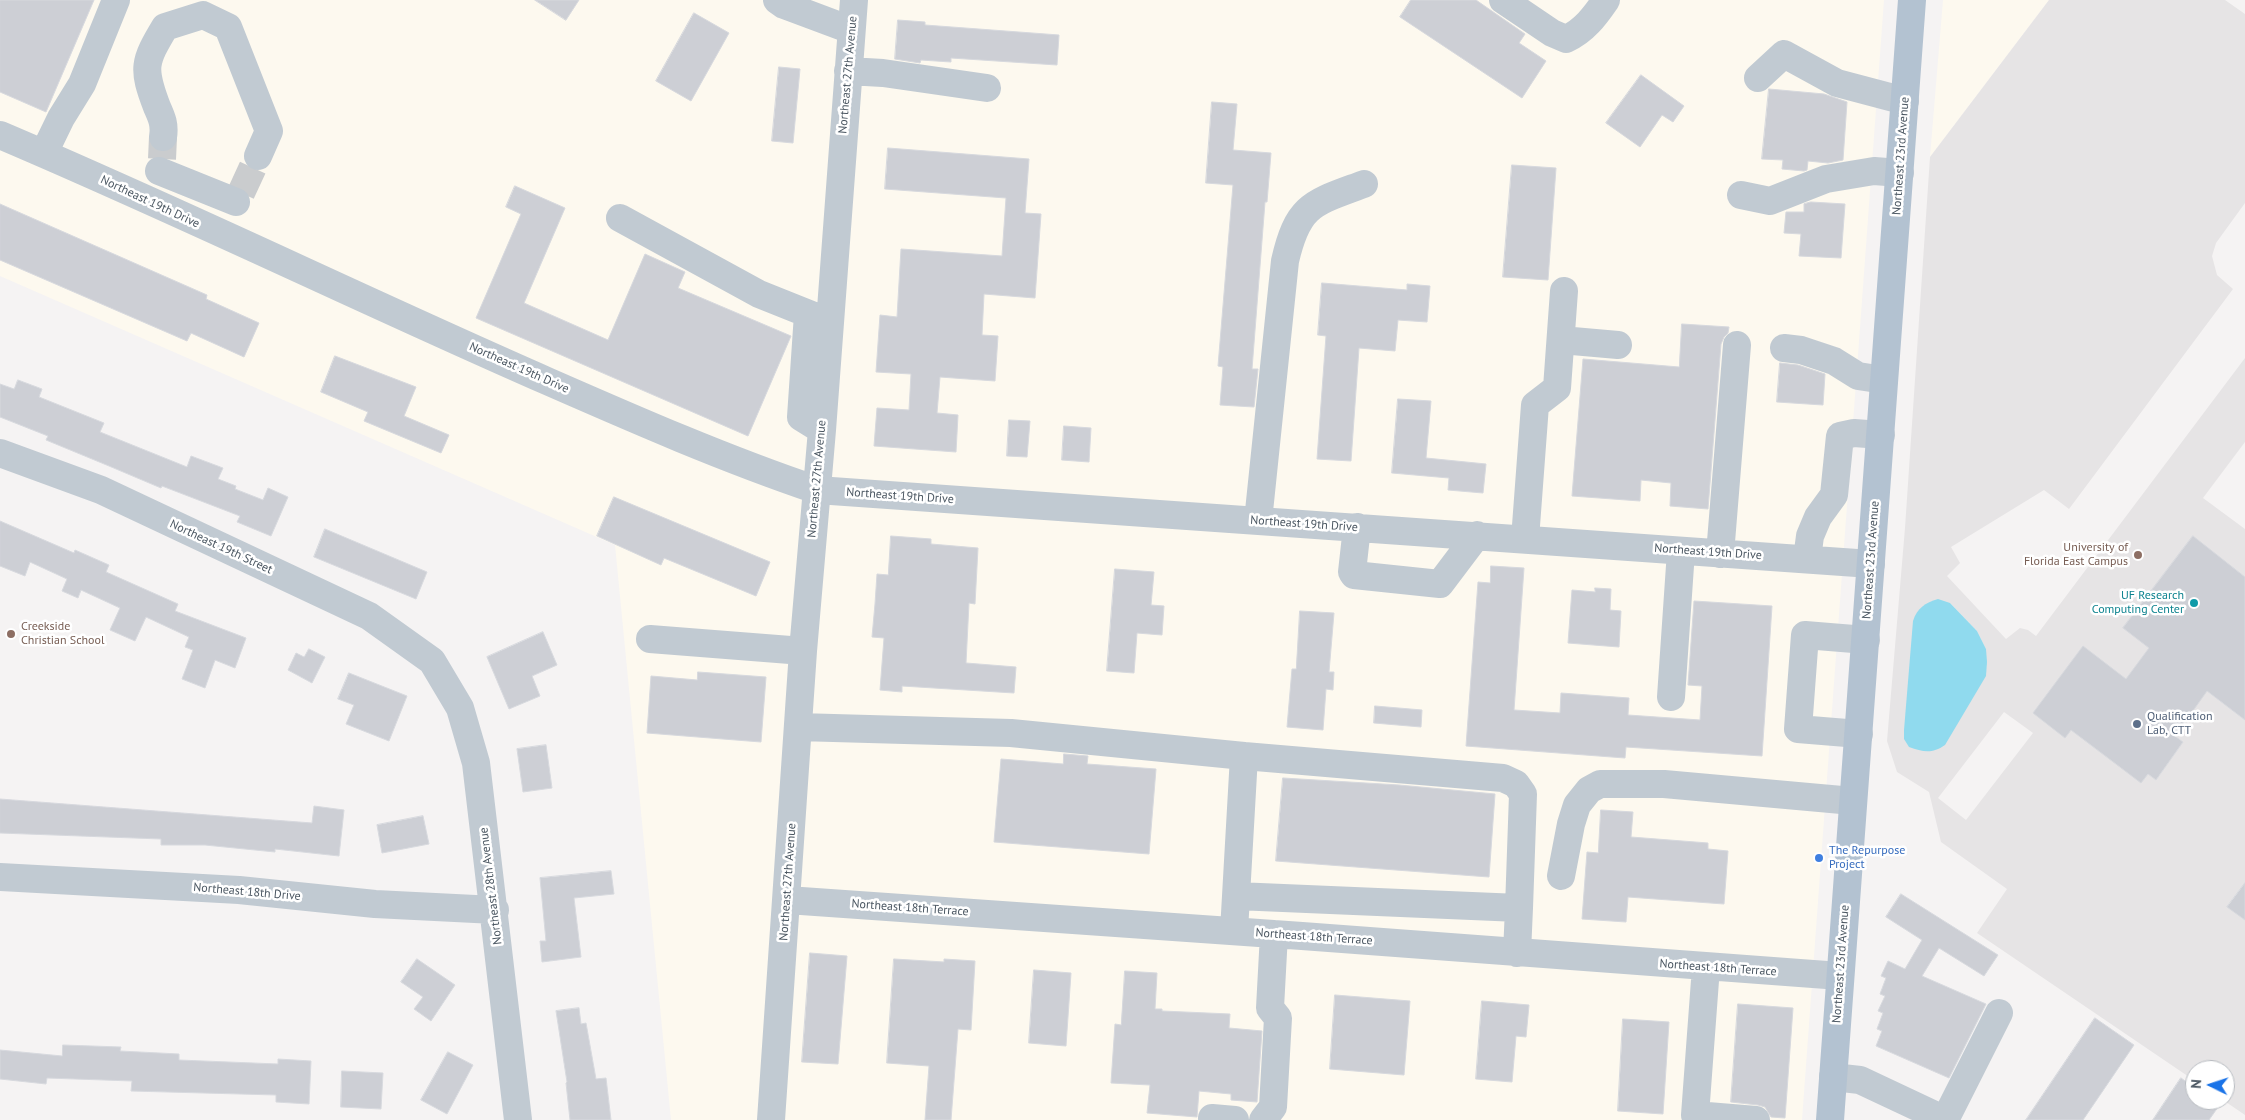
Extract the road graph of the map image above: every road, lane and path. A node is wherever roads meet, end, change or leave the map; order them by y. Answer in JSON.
{"nodes":[{"id":1,"x":116,"y":0,"type":"edge"},
{"id":2,"x":777,"y":0,"type":"edge"},
{"id":3,"x":854,"y":0,"type":"edge"},
{"id":4,"x":1503,"y":0,"type":"edge"},
{"id":5,"x":1606,"y":0,"type":"edge"},
{"id":6,"x":1912,"y":0,"type":"edge"},
{"id":7,"x":851,"y":30,"type":"junction"},
{"id":8,"x":848,"y":71,"type":"junction"},
{"id":9,"x":1758,"y":78,"type":"dead end"},
{"id":10,"x":987,"y":88,"type":"dead end"},
{"id":11,"x":1905,"y":101,"type":"junction"},
{"id":12,"x":0,"y":135,"type":"edge"},
{"id":13,"x":44,"y":153,"type":"junction"},
{"id":14,"x":161,"y":156,"type":"junction"},
{"id":15,"x":258,"y":156,"type":"tunnel mouth"},
{"id":16,"x":1900,"y":173,"type":"junction"},
{"id":17,"x":1364,"y":184,"type":"dead end"},
{"id":18,"x":1741,"y":195,"type":"dead end"},
{"id":19,"x":147,"y":201,"type":"junction"},
{"id":20,"x":620,"y":218,"type":"dead end"},
{"id":21,"x":221,"y":234,"type":"junction"},
{"id":22,"x":1564,"y":291,"type":"dead end"},
{"id":23,"x":819,"y":318,"type":"junction"},
{"id":24,"x":1561,"y":340,"type":"junction"},
{"id":25,"x":1618,"y":345,"type":"dead end"},
{"id":26,"x":1737,"y":345,"type":"dead end"},
{"id":27,"x":1784,"y":348,"type":"dead end"},
{"id":28,"x":1884,"y":380,"type":"junction"},
{"id":29,"x":1881,"y":435,"type":"junction"},
{"id":30,"x":0,"y":453,"type":"edge"},
{"id":31,"x":817,"y":490,"type":"junction"},
{"id":32,"x":1258,"y":521,"type":"junction"},
{"id":33,"x":1356,"y":527,"type":"junction"},
{"id":34,"x":1477,"y":535,"type":"junction"},
{"id":35,"x":1525,"y":539,"type":"junction"},
{"id":36,"x":1681,"y":551,"type":"junction"},
{"id":37,"x":1720,"y":554,"type":"junction"},
{"id":38,"x":1806,"y":559,"type":"junction"},
{"id":39,"x":1871,"y":564,"type":"junction"},
{"id":40,"x":650,"y":639,"type":"dead end"},
{"id":41,"x":1866,"y":640,"type":"junction"},
{"id":42,"x":803,"y":651,"type":"junction"},
{"id":43,"x":432,"y":661,"type":"joint"},
{"id":44,"x":1671,"y":698,"type":"dead end"},
{"id":45,"x":798,"y":727,"type":"junction"},
{"id":46,"x":1859,"y":734,"type":"junction"},
{"id":47,"x":1244,"y":756,"type":"junction"},
{"id":48,"x":1853,"y":801,"type":"junction"},
{"id":49,"x":1561,"y":876,"type":"dead end"},
{"id":50,"x":0,"y":877,"type":"edge"},
{"id":51,"x":1236,"y":896,"type":"junction"},
{"id":52,"x":787,"y":900,"type":"junction"},
{"id":53,"x":1518,"y":908,"type":"junction"},
{"id":54,"x":495,"y":910,"type":"junction"},
{"id":55,"x":1234,"y":931,"type":"junction"},
{"id":56,"x":1274,"y":934,"type":"junction"},
{"id":57,"x":1517,"y":953,"type":"junction"},
{"id":58,"x":1706,"y":967,"type":"junction"},
{"id":59,"x":1840,"y":976,"type":"junction"},
{"id":60,"x":1999,"y":1013,"type":"dead end"},
{"id":61,"x":1833,"y":1077,"type":"junction"},
{"id":62,"x":518,"y":1120,"type":"edge"},
{"id":63,"x":771,"y":1120,"type":"edge"},
{"id":64,"x":1262,"y":1120,"type":"edge"},
{"id":65,"x":1756,"y":1120,"type":"edge"},
{"id":66,"x":1830,"y":1120,"type":"edge"},
{"id":67,"x":1945,"y":1120,"type":"edge"}],
"edges":[{"from":1,"to":13,"type":"street"},
{"from":2,"to":7,"type":"street"},
{"from":3,"to":7,"type":"street","name":"Northeast 27th Avenue"},
{"from":4,"to":5,"type":"street"},
{"from":6,"to":11,"type":"main road","name":"Northeast 23rd Avenue"},
{"from":7,"to":8,"type":"street","name":"Northeast 27th Avenue"},
{"from":8,"to":10,"type":"street"},
{"from":8,"to":23,"type":"street","name":"Northeast 27th Avenue"},
{"from":9,"to":11,"type":"street"},
{"from":11,"to":16,"type":"main road","name":"Northeast 23rd Avenue"},
{"from":12,"to":13,"type":"street","name":"Northeast 19th Drive"},
{"from":13,"to":19,"type":"street","name":"Northeast 19th Drive"},
{"from":14,"to":15,"type":"street"},
{"from":14,"to":19,"type":"street"},
{"from":14,"to":21,"type":"street"},
{"from":16,"to":18,"type":"street"},
{"from":16,"to":28,"type":"main road","name":"Northeast 23rd Avenue"},
{"from":17,"to":32,"type":"street"},
{"from":19,"to":21,"type":"street","name":"Northeast 19th Drive"},
{"from":20,"to":23,"type":"street"},
{"from":21,"to":31,"type":"street","name":"Northeast 19th Drive"},
{"from":22,"to":24,"type":"street"},
{"from":23,"to":31,"type":"street","name":"Northeast 27th Avenue"},
{"from":24,"to":25,"type":"street"},
{"from":24,"to":35,"type":"street"},
{"from":26,"to":37,"type":"street"},
{"from":27,"to":28,"type":"street"},
{"from":28,"to":29,"type":"main road","name":"Northeast 23rd Avenue"},
{"from":29,"to":38,"type":"street"},
{"from":29,"to":39,"type":"main road","name":"Northeast 23rd Avenue"},
{"from":30,"to":43,"type":"street","name":"Northeast 19th Street"},
{"from":31,"to":32,"type":"street","name":"Northeast 19th Drive"},
{"from":31,"to":42,"type":"street","name":"Northeast 27th Avenue"},
{"from":32,"to":33,"type":"street","name":"Northeast 19th Drive"},
{"from":33,"to":34,"type":"street","name":"Northeast 19th Drive"},
{"from":33,"to":34,"type":"street"},
{"from":34,"to":35,"type":"street","name":"Northeast 19th Drive"},
{"from":35,"to":36,"type":"street","name":"Northeast 19th Drive"},
{"from":36,"to":37,"type":"street","name":"Northeast 19th Drive"},
{"from":36,"to":44,"type":"street"},
{"from":37,"to":38,"type":"street","name":"Northeast 19th Drive"},
{"from":38,"to":39,"type":"street","name":"Northeast 19th Drive"},
{"from":39,"to":41,"type":"main road","name":"Northeast 23rd Avenue"},
{"from":40,"to":42,"type":"street"},
{"from":41,"to":46,"type":"main road","name":"Northeast 23rd Avenue"},
{"from":41,"to":46,"type":"street"},
{"from":42,"to":45,"type":"street","name":"Northeast 27th Avenue"},
{"from":43,"to":54,"type":"street","name":"Northeast 28th Avenue"},
{"from":45,"to":47,"type":"street"},
{"from":45,"to":52,"type":"street","name":"Northeast 27th Avenue"},
{"from":46,"to":48,"type":"main road","name":"Northeast 23rd Avenue"},
{"from":47,"to":51,"type":"street"},
{"from":47,"to":53,"type":"street"},
{"from":48,"to":49,"type":"street"},
{"from":48,"to":59,"type":"main road","name":"Northeast 23rd Avenue"},
{"from":50,"to":54,"type":"street","name":"Northeast 18th Drive"},
{"from":51,"to":53,"type":"street"},
{"from":51,"to":55,"type":"street"},
{"from":52,"to":55,"type":"street","name":"Northeast 18th Terrace"},
{"from":52,"to":63,"type":"street","name":"Northeast 27th Avenue"},
{"from":53,"to":57,"type":"street"},
{"from":54,"to":62,"type":"street","name":"Northeast 28th Avenue"},
{"from":55,"to":56,"type":"street","name":"Northeast 18th Terrace"},
{"from":56,"to":57,"type":"street","name":"Northeast 18th Terrace"},
{"from":56,"to":64,"type":"street"},
{"from":57,"to":58,"type":"street","name":"Northeast 18th Terrace"},
{"from":58,"to":59,"type":"street","name":"Northeast 18th Terrace"},
{"from":58,"to":65,"type":"street"},
{"from":59,"to":61,"type":"main road","name":"Northeast 23rd Avenue"},
{"from":60,"to":67,"type":"street"},
{"from":61,"to":66,"type":"main road","name":"Northeast 23rd Avenue"},
{"from":61,"to":67,"type":"street"}]}
